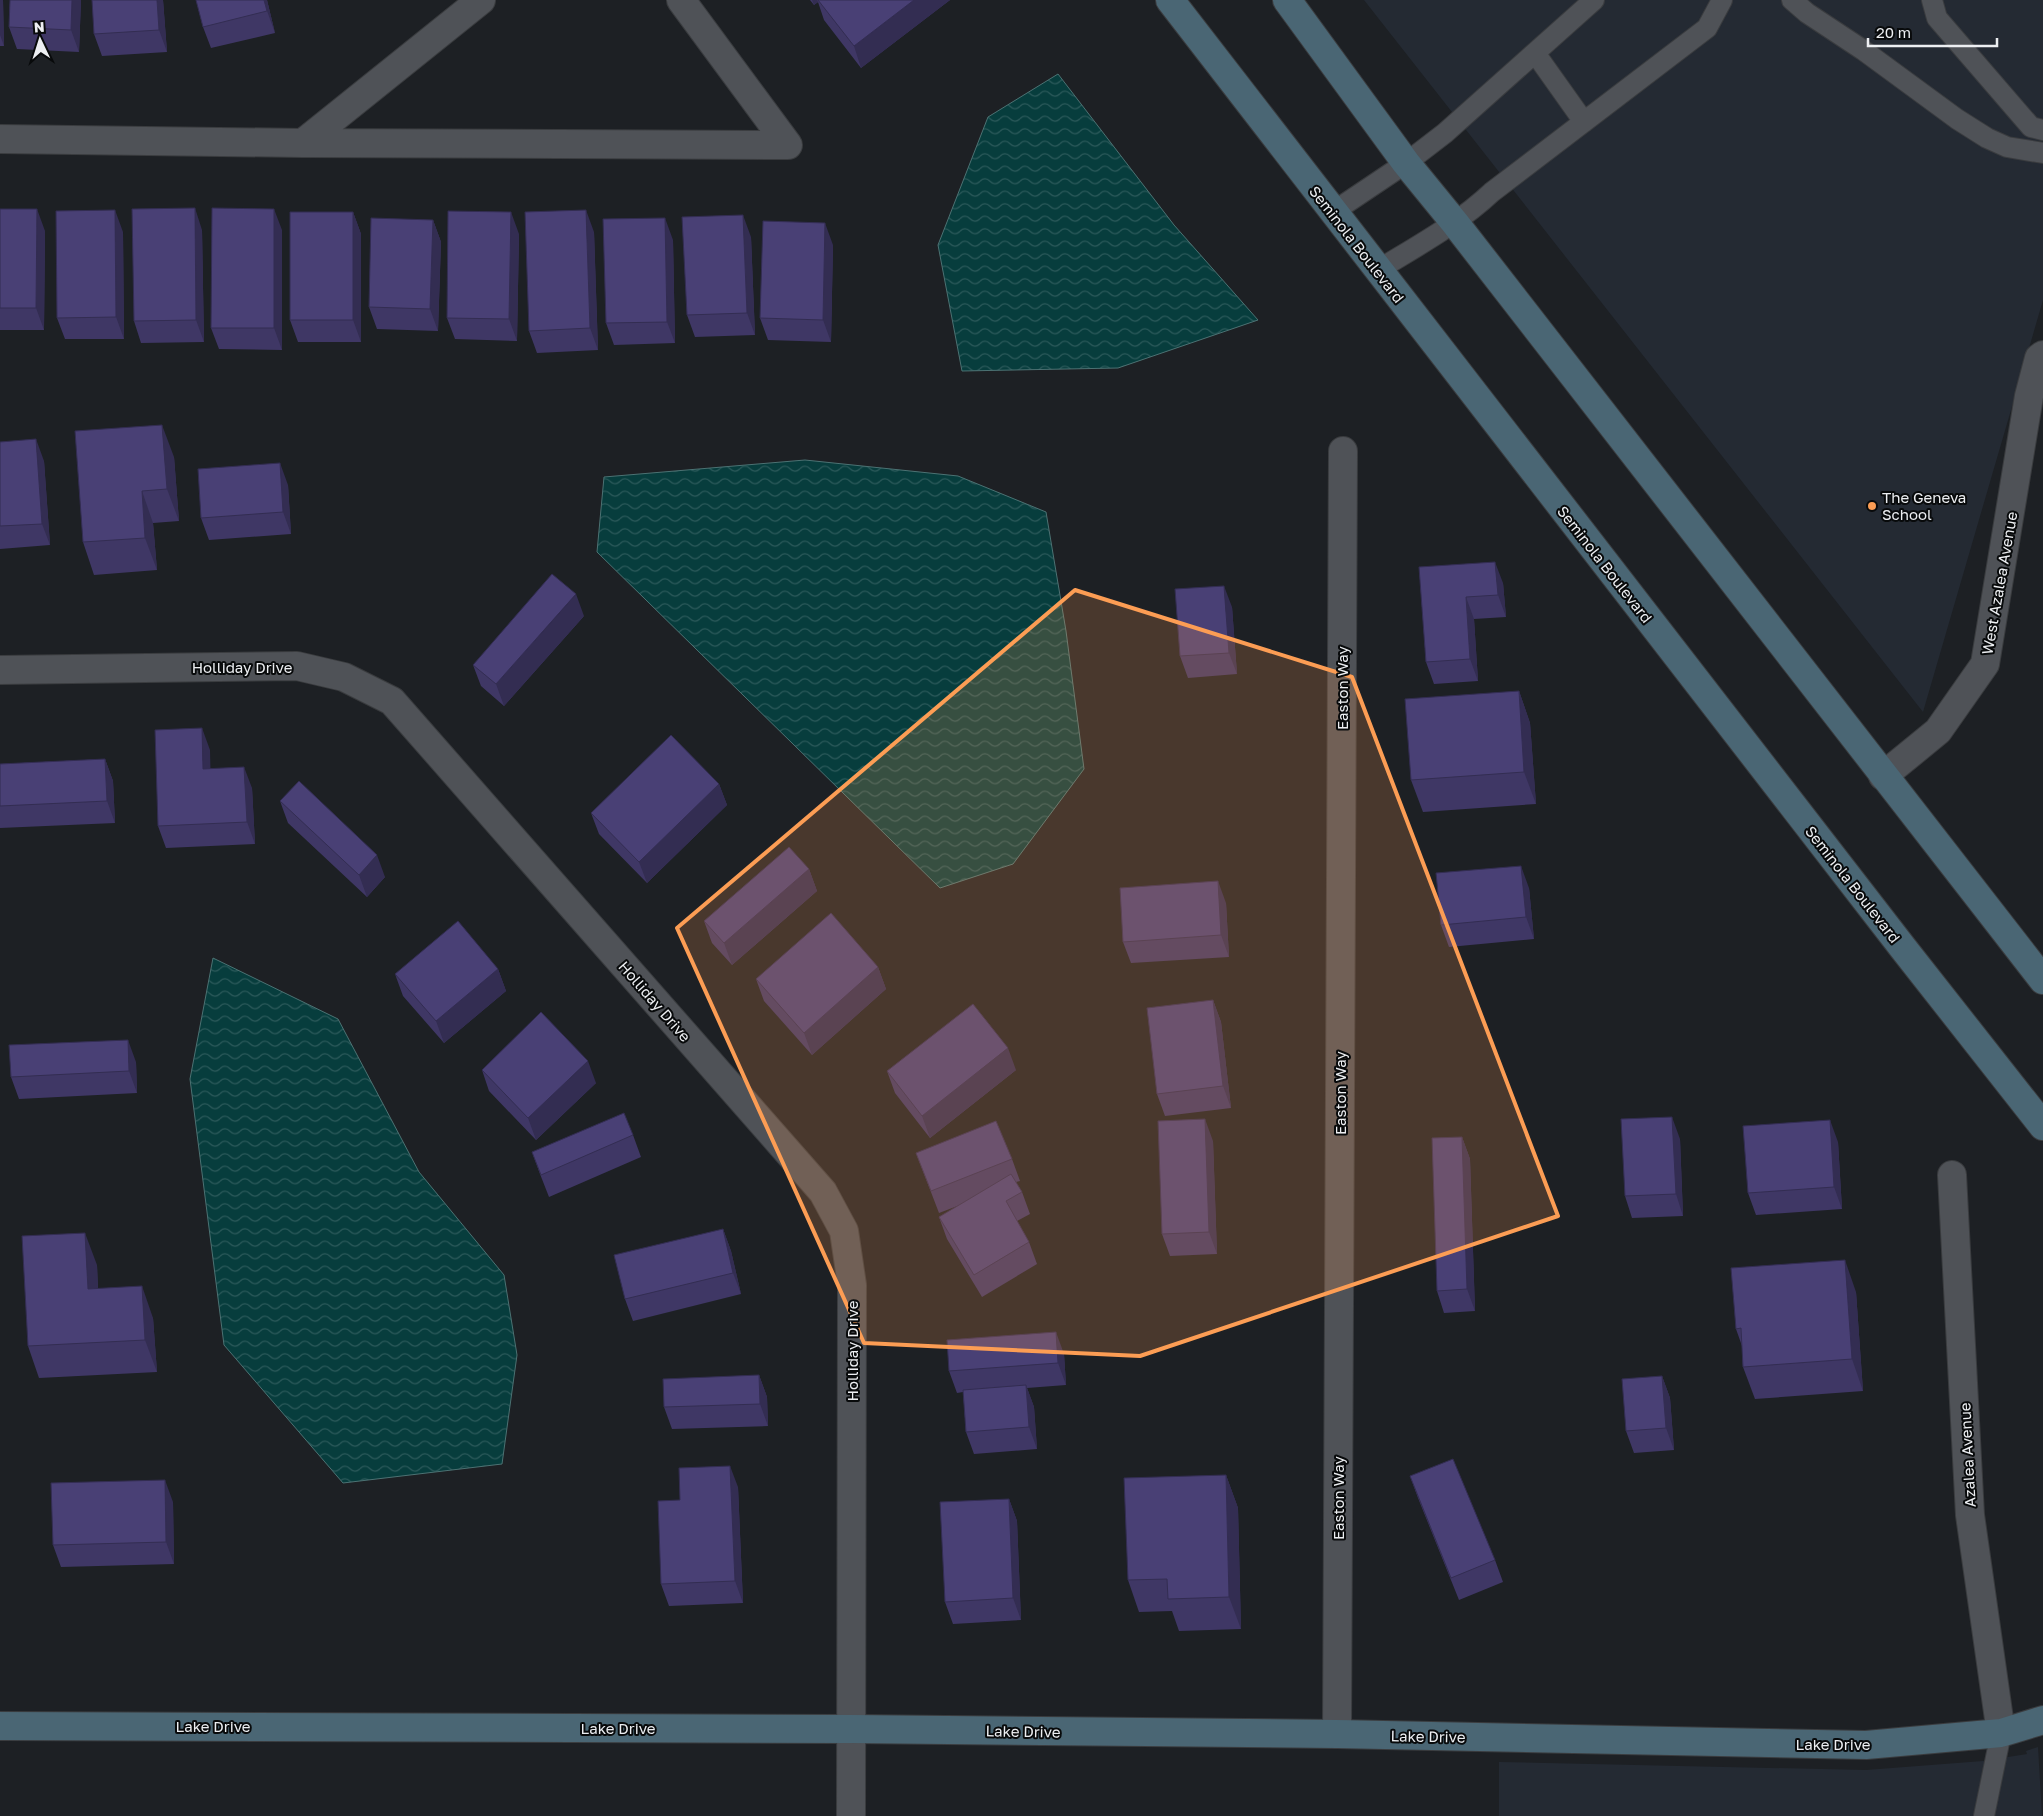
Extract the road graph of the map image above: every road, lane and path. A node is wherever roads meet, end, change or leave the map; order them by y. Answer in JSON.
{"nodes":[{"id":1,"x":481,"y":0,"type":"edge"},
{"id":2,"x":681,"y":0,"type":"edge"},
{"id":3,"x":1170,"y":0,"type":"edge"},
{"id":4,"x":1287,"y":0,"type":"edge"},
{"id":5,"x":1594,"y":0,"type":"edge"},
{"id":6,"x":1722,"y":0,"type":"edge"},
{"id":7,"x":1792,"y":0,"type":"edge"},
{"id":8,"x":1932,"y":0,"type":"edge"},
{"id":9,"x":1535,"y":53,"type":"junction"},
{"id":10,"x":1584,"y":122,"type":"junction"},
{"id":11,"x":2043,"y":130,"type":"edge"},
{"id":12,"x":0,"y":139,"type":"edge"},
{"id":13,"x":303,"y":143,"type":"junction"},
{"id":14,"x":2043,"y":153,"type":"edge"},
{"id":15,"x":1406,"y":163,"type":"junction"},
{"id":16,"x":1333,"y":212,"type":"junction"},
{"id":17,"x":1455,"y":223,"type":"junction"},
{"id":18,"x":1378,"y":270,"type":"junction"},
{"id":19,"x":2043,"y":355,"type":"edge"},
{"id":20,"x":1343,"y":451,"type":"dead end"},
{"id":21,"x":0,"y":670,"type":"edge"},
{"id":22,"x":1883,"y":776,"type":"junction"},
{"id":23,"x":2043,"y":980,"type":"edge"},
{"id":24,"x":2043,"y":1126,"type":"edge"},
{"id":25,"x":1952,"y":1175,"type":"dead end"},
{"id":26,"x":2043,"y":1720,"type":"edge"},
{"id":27,"x":0,"y":1726,"type":"edge"},
{"id":28,"x":852,"y":1729,"type":"junction"},
{"id":29,"x":2002,"y":1733,"type":"junction"},
{"id":30,"x":1338,"y":1734,"type":"junction"},
{"id":31,"x":851,"y":1816,"type":"edge"},
{"id":32,"x":1984,"y":1816,"type":"edge"}],
"edges":[{"from":1,"to":13,"type":"street"},
{"from":2,"to":13,"type":"street"},
{"from":3,"to":16,"type":"main road","name":"Seminola Boulevard"},
{"from":4,"to":15,"type":"main road"},
{"from":5,"to":9,"type":"lane"},
{"from":6,"to":10,"type":"lane"},
{"from":7,"to":14,"type":"lane"},
{"from":8,"to":11,"type":"lane"},
{"from":9,"to":10,"type":"lane"},
{"from":9,"to":15,"type":"lane"},
{"from":10,"to":17,"type":"lane"},
{"from":12,"to":13,"type":"street"},
{"from":15,"to":16,"type":"lane"},
{"from":15,"to":17,"type":"main road"},
{"from":16,"to":18,"type":"main road","name":"Seminola Boulevard"},
{"from":17,"to":18,"type":"lane"},
{"from":17,"to":22,"type":"main road"},
{"from":18,"to":24,"type":"main road","name":"Seminola Boulevard"},
{"from":19,"to":22,"type":"street","name":"West Azalea Avenue"},
{"from":20,"to":30,"type":"street","name":"Easton Way"},
{"from":21,"to":28,"type":"street","name":"Holliday Drive"},
{"from":22,"to":23,"type":"main road"},
{"from":25,"to":29,"type":"street","name":"Azalea Avenue"},
{"from":26,"to":29,"type":"main road","name":"Lake Drive"},
{"from":27,"to":28,"type":"main road","name":"Lake Drive"},
{"from":28,"to":30,"type":"main road","name":"Lake Drive"},
{"from":28,"to":31,"type":"street","name":"Holliday Drive"},
{"from":29,"to":30,"type":"main road","name":"Lake Drive"},
{"from":29,"to":32,"type":"lane"}]}
